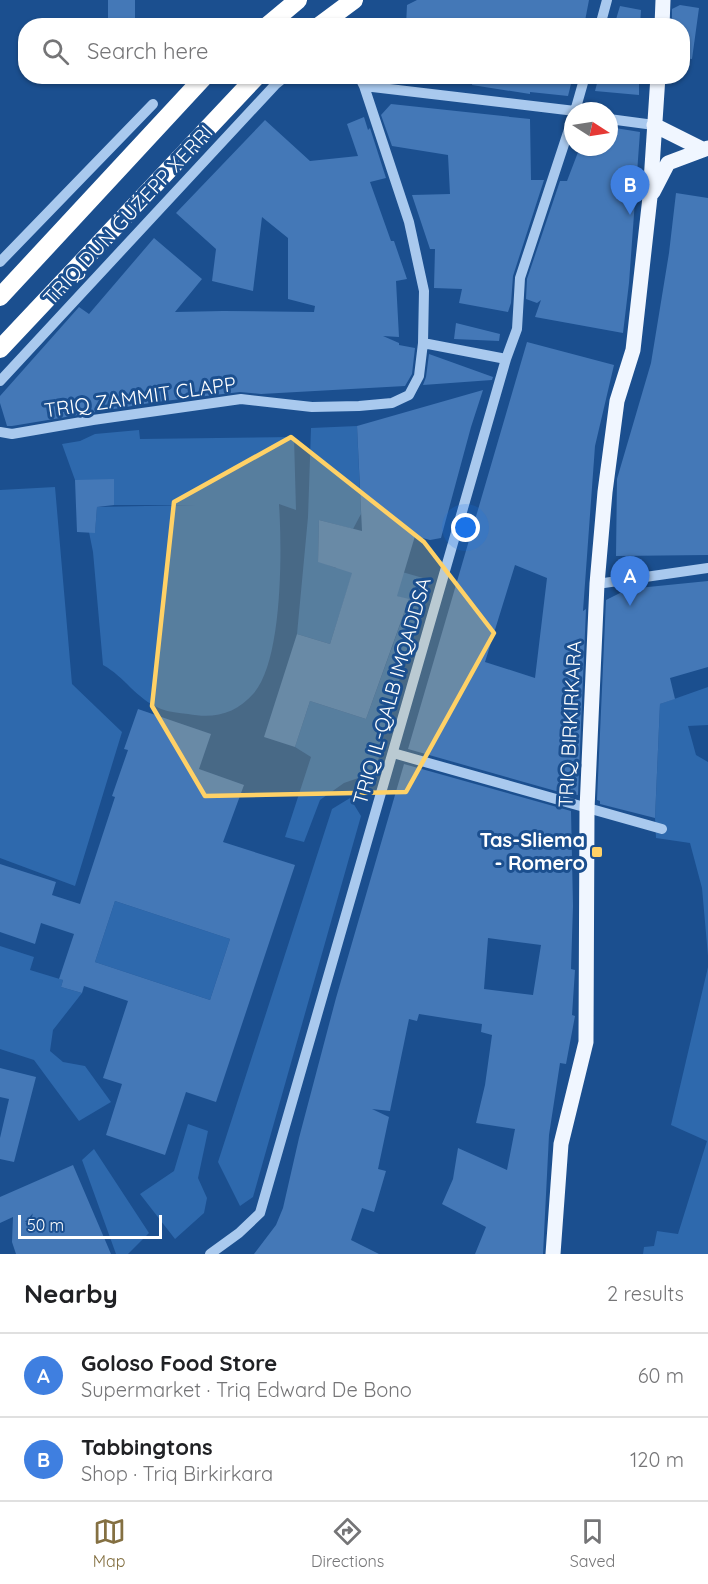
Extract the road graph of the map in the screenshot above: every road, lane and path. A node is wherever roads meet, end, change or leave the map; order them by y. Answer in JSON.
{"nodes":[{"id":1,"x":298,"y":0,"type":"edge"},
{"id":2,"x":354,"y":0,"type":"edge"},
{"id":3,"x":607,"y":0,"type":"edge"},
{"id":4,"x":663,"y":0,"type":"edge"},
{"id":5,"x":277,"y":18,"type":"edge"},
{"id":6,"x":330,"y":18,"type":"edge"},
{"id":7,"x":602,"y":18,"type":"edge"},
{"id":8,"x":662,"y":18,"type":"edge"},
{"id":9,"x":198,"y":84,"type":"edge"},
{"id":10,"x":249,"y":84,"type":"edge"},
{"id":11,"x":269,"y":84,"type":"edge"},
{"id":12,"x":362,"y":84,"type":"edge"},
{"id":13,"x":382,"y":84,"type":"edge"},
{"id":14,"x":583,"y":84,"type":"edge"},
{"id":15,"x":657,"y":84,"type":"edge"},
{"id":16,"x":578,"y":102,"type":"edge"},
{"id":17,"x":153,"y":105,"type":"dead end"},
{"id":18,"x":564,"y":109,"type":"edge"},
{"id":19,"x":618,"y":120,"type":"edge"},
{"id":20,"x":654,"y":125,"type":"junction"},
{"id":21,"x":564,"y":144,"type":"edge"},
{"id":22,"x":706,"y":152,"type":"edge"},
{"id":23,"x":650,"y":197,"type":"junction"},
{"id":24,"x":0,"y":262,"type":"edge"},
{"id":25,"x":0,"y":297,"type":"edge"},
{"id":26,"x":423,"y":343,"type":"junction"},
{"id":27,"x":0,"y":349,"type":"edge"},
{"id":28,"x":506,"y":359,"type":"junction"},
{"id":29,"x":0,"y":381,"type":"edge"},
{"id":30,"x":0,"y":432,"type":"edge"},
{"id":31,"x":708,"y":568,"type":"edge"},
{"id":32,"x":597,"y":584,"type":"junction"},
{"id":33,"x":393,"y":753,"type":"junction"},
{"id":34,"x":587,"y":809,"type":"junction"},
{"id":35,"x":662,"y":829,"type":"dead end"},
{"id":36,"x":210,"y":1254,"type":"edge"},
{"id":37,"x":553,"y":1254,"type":"edge"}],
"edges":[{"from":1,"to":5,"type":"highway"},
{"from":2,"to":6,"type":"highway"},
{"from":3,"to":7,"type":"street"},
{"from":4,"to":8,"type":"main road"},
{"from":9,"to":25,"type":"highway"},
{"from":10,"to":27,"type":"highway"},
{"from":11,"to":29,"type":"street","name":"TRIQ DUN ǴUŹEPP XERRI"},
{"from":12,"to":26,"type":"street"},
{"from":13,"to":18,"type":"street"},
{"from":14,"to":16,"type":"street"},
{"from":15,"to":20,"type":"main road","name":"TRIQ BIRKIRKARA"},
{"from":17,"to":24,"type":"street"},
{"from":19,"to":20,"type":"street"},
{"from":20,"to":22,"type":"main road","name":"TRIQ BIRKIRKARA"},
{"from":20,"to":23,"type":"main road","name":"TRIQ BIRKIRKARA"},
{"from":21,"to":28,"type":"street","name":"TRIQ IL-QALB IMQADDSA"},
{"from":22,"to":23,"type":"main road","name":"TRIQ BIRKIRKARA"},
{"from":23,"to":32,"type":"main road","name":"TRIQ BIRKIRKARA"},
{"from":26,"to":28,"type":"street"},
{"from":26,"to":30,"type":"street","name":"TRIQ ZAMMIT CLAPP"},
{"from":28,"to":33,"type":"street","name":"TRIQ IL-QALB IMQADDSA"},
{"from":31,"to":32,"type":"street"},
{"from":32,"to":34,"type":"main road","name":"TRIQ BIRKIRKARA"},
{"from":33,"to":34,"type":"street"},
{"from":33,"to":36,"type":"street","name":"TRIQ IL-QALB IMQADDSA"},
{"from":34,"to":35,"type":"street"},
{"from":34,"to":37,"type":"main road","name":"TRIQ BIRKIRKARA"}]}
